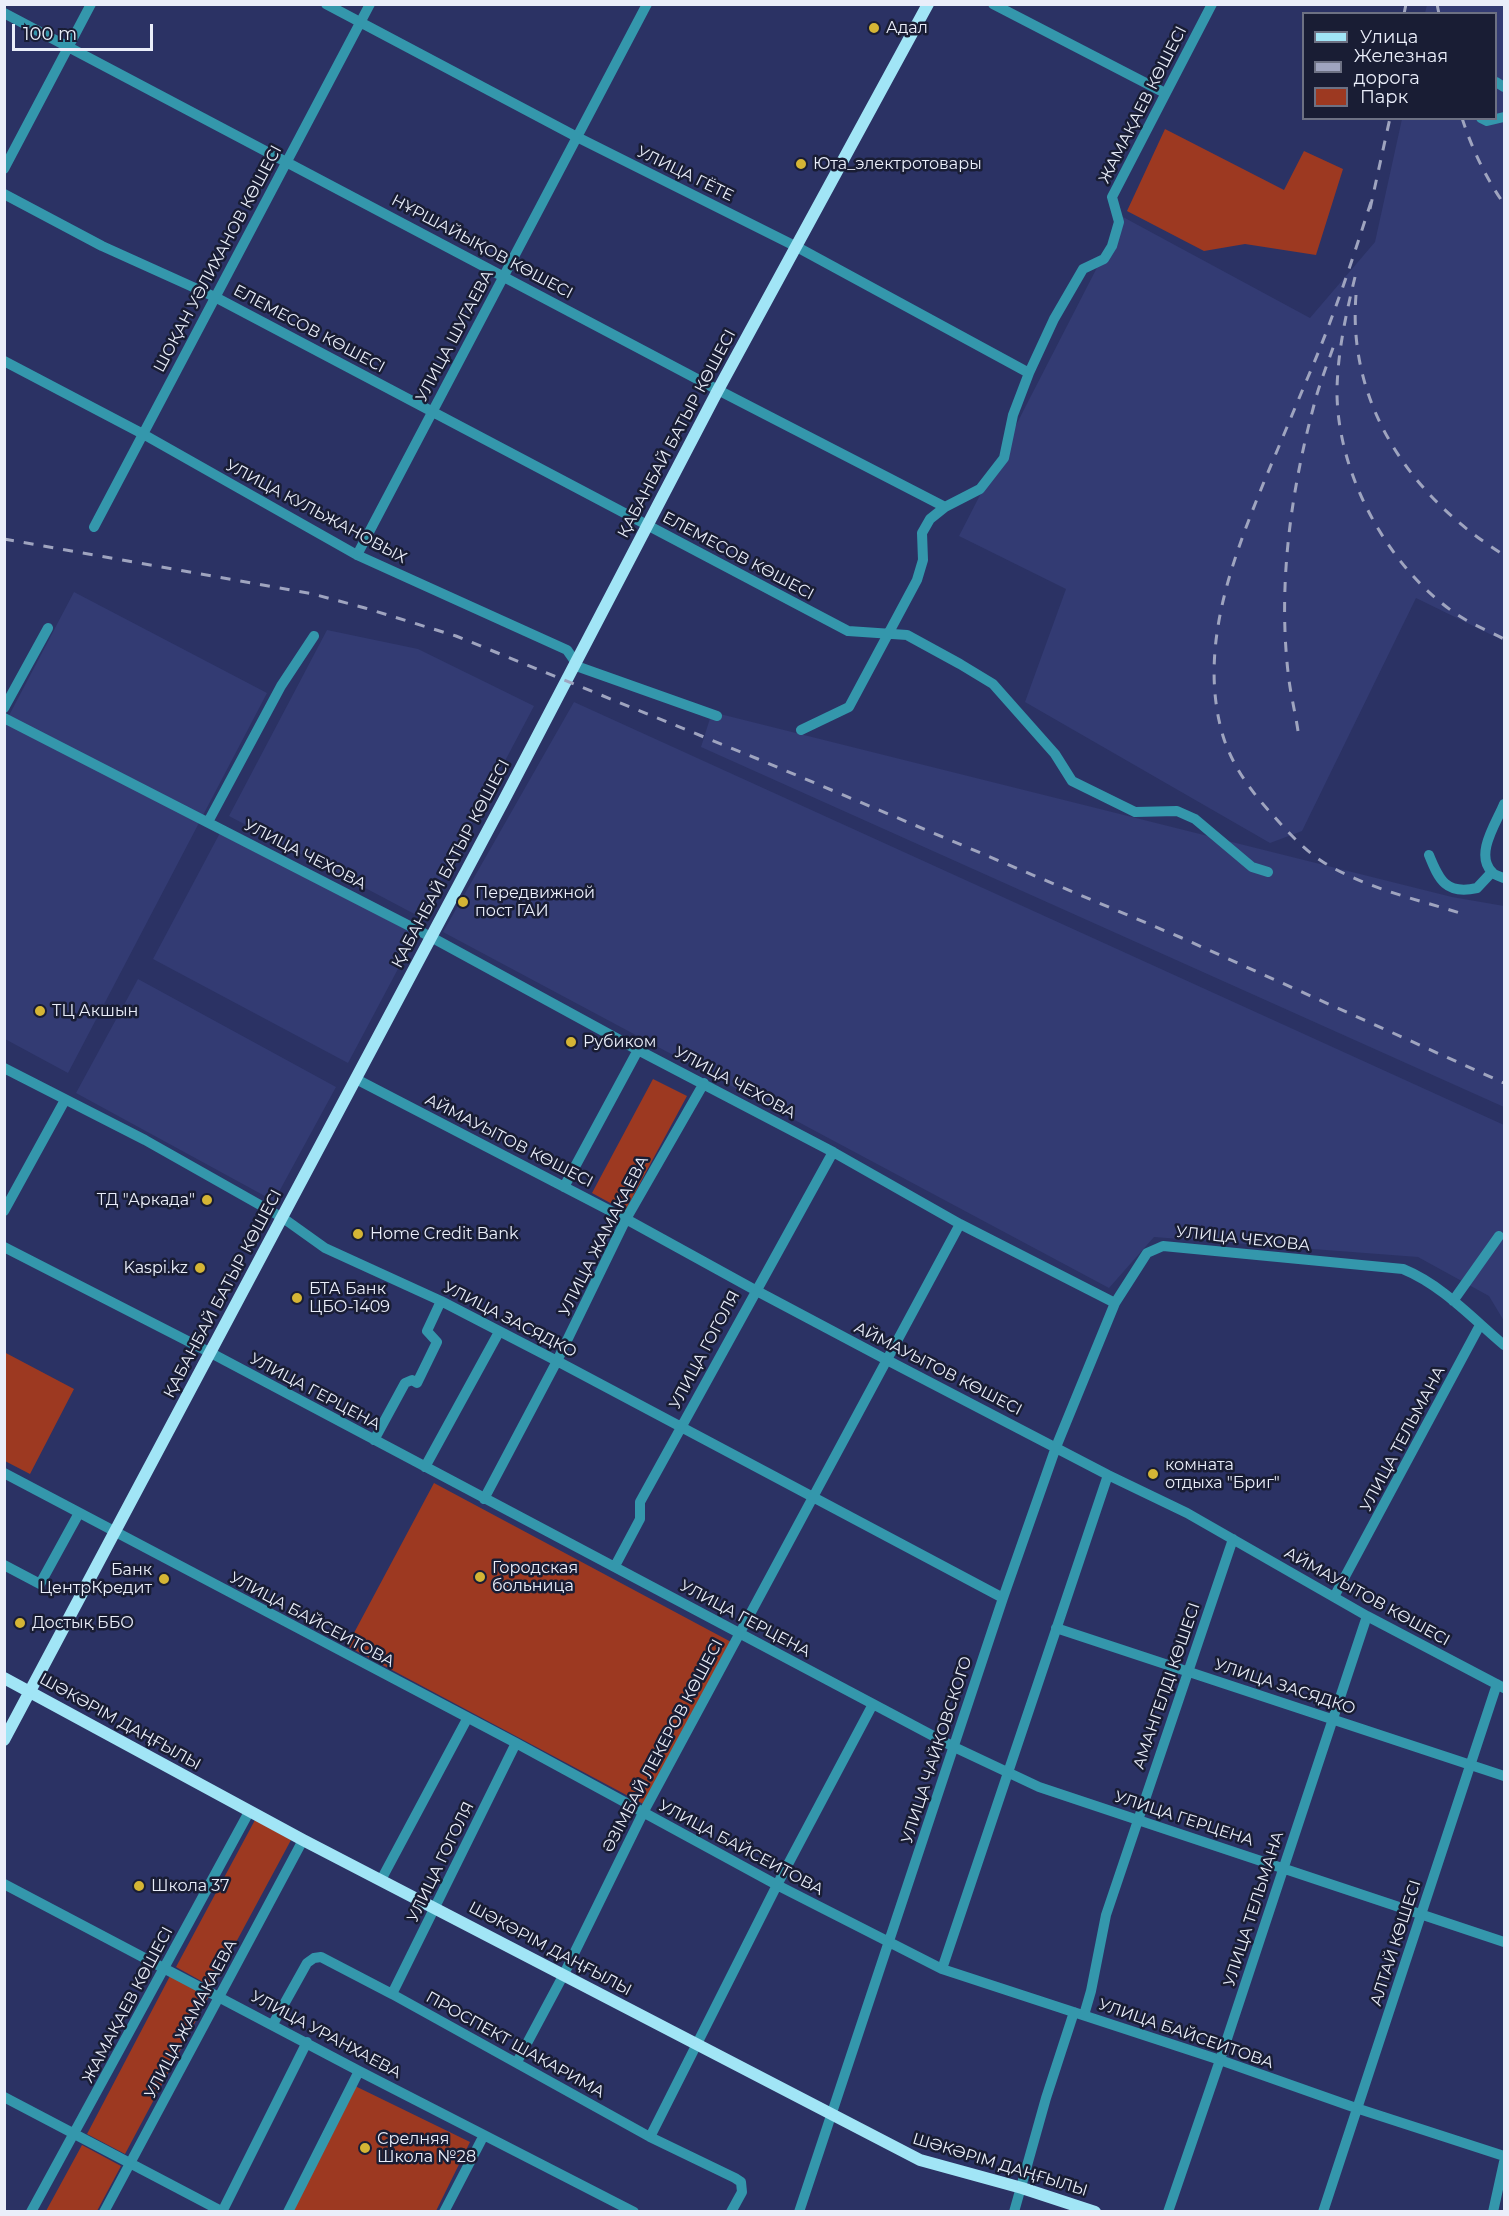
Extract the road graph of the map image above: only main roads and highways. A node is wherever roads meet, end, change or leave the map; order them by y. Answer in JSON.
{"nodes":[{"id":1,"x":928,"y":4,"type":"edge"},
{"id":2,"x":4,"y":1678,"type":"edge"},
{"id":3,"x":30,"y":1691,"type":"junction"},
{"id":4,"x":4,"y":1740,"type":"edge"},
{"id":5,"x":1095,"y":2211,"type":"edge"}],
"edges":[{"from":1,"to":3,"type":"main road","name":"ҚАБАНБАЙ БАТЫР КӨШЕСІ"},
{"from":2,"to":3,"type":"main road","name":"ШӘКӘРІМ ДАҢҒЫЛЫ"},
{"from":3,"to":4,"type":"main road","name":"ҚАБАНБАЙ БАТЫР КӨШЕСІ"},
{"from":3,"to":5,"type":"main road","name":"ШӘКӘРІМ ДАҢҒЫЛЫ"}]}
